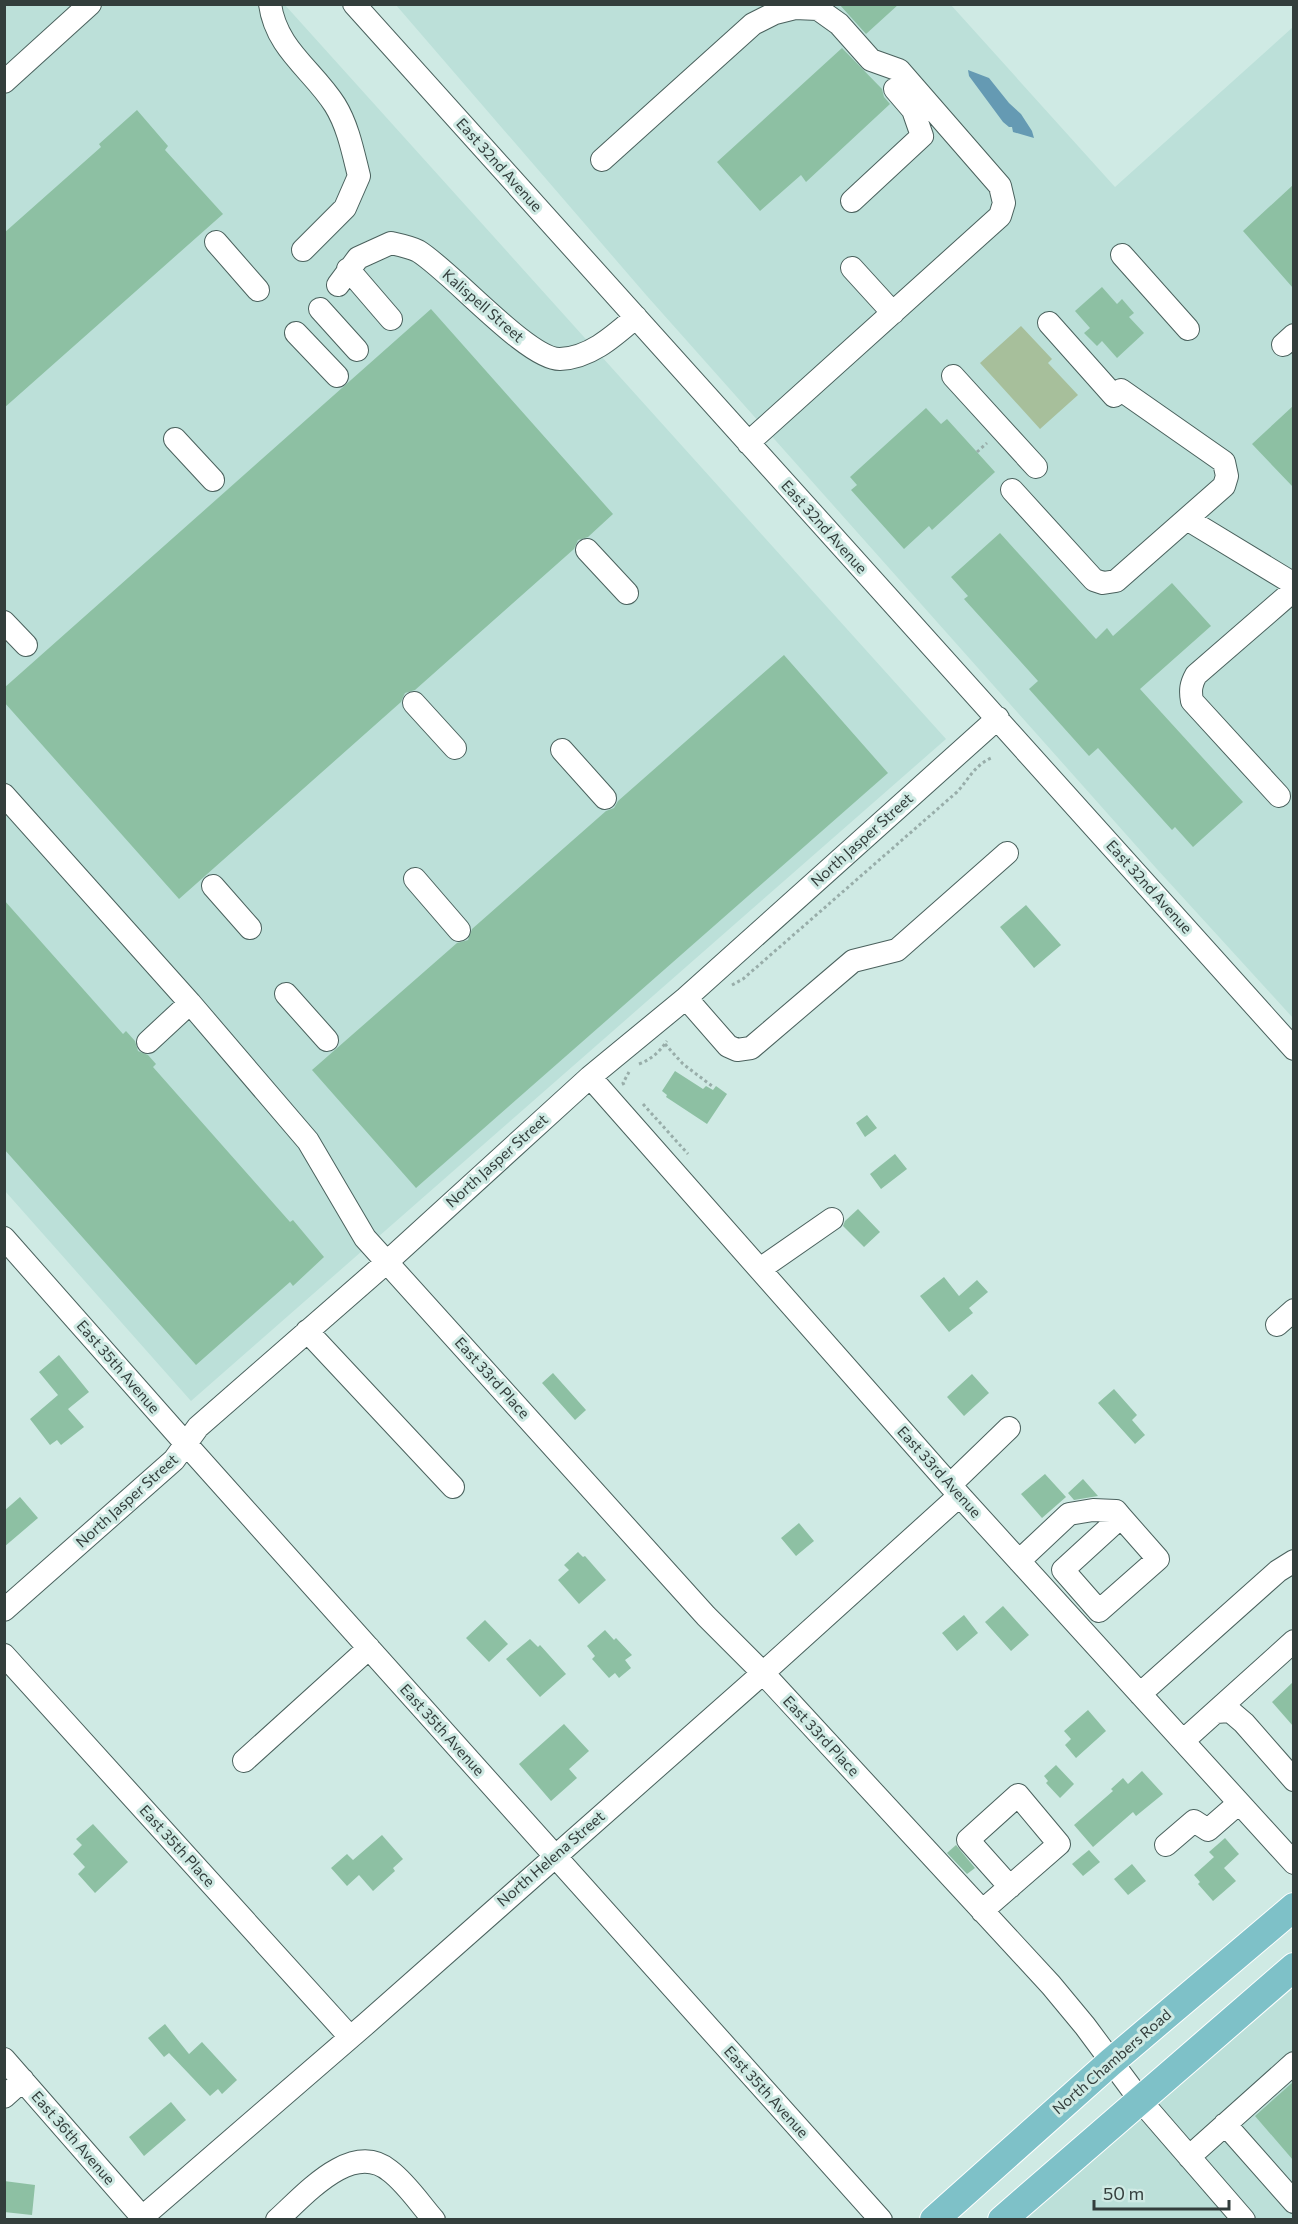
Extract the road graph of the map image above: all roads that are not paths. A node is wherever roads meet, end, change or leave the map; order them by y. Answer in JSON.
{"nodes":[{"id":1,"x":90,"y":4,"type":"edge"},
{"id":2,"x":270,"y":4,"type":"edge"},
{"id":3,"x":354,"y":4,"type":"edge"},
{"id":4,"x":871,"y":60,"type":"junction"},
{"id":5,"x":4,"y":82,"type":"edge"},
{"id":6,"x":602,"y":160,"type":"dead end"},
{"id":7,"x":852,"y":201,"type":"dead end"},
{"id":8,"x":216,"y":242,"type":"dead end"},
{"id":9,"x":303,"y":250,"type":"dead end"},
{"id":10,"x":1122,"y":255,"type":"dead end"},
{"id":11,"x":852,"y":268,"type":"dead end"},
{"id":12,"x":258,"y":290,"type":"dead end"},
{"id":13,"x":320,"y":309,"type":"dead end"},
{"id":14,"x":893,"y":313,"type":"junction"},
{"id":15,"x":636,"y":317,"type":"junction"},
{"id":16,"x":391,"y":319,"type":"dead end"},
{"id":17,"x":1048,"y":324,"type":"dead end"},
{"id":18,"x":1188,"y":329,"type":"dead end"},
{"id":19,"x":296,"y":333,"type":"dead end"},
{"id":20,"x":357,"y":350,"type":"dead end"},
{"id":21,"x":337,"y":376,"type":"dead end"},
{"id":22,"x":952,"y":376,"type":"dead end"},
{"id":23,"x":175,"y":439,"type":"dead end"},
{"id":24,"x":748,"y":443,"type":"junction"},
{"id":25,"x":1036,"y":467,"type":"dead end"},
{"id":26,"x":213,"y":480,"type":"dead end"},
{"id":27,"x":1012,"y":490,"type":"dead end"},
{"id":28,"x":1187,"y":519,"type":"junction"},
{"id":29,"x":587,"y":550,"type":"dead end"},
{"id":30,"x":1293,"y":584,"type":"edge"},
{"id":31,"x":1293,"y":590,"type":"edge"},
{"id":32,"x":627,"y":593,"type":"dead end"},
{"id":33,"x":4,"y":622,"type":"edge"},
{"id":34,"x":26,"y":645,"type":"dead end"},
{"id":35,"x":414,"y":703,"type":"dead end"},
{"id":36,"x":998,"y":718,"type":"junction"},
{"id":37,"x":455,"y":748,"type":"dead end"},
{"id":38,"x":562,"y":750,"type":"dead end"},
{"id":39,"x":1279,"y":796,"type":"dead end"},
{"id":40,"x":605,"y":798,"type":"dead end"},
{"id":41,"x":8,"y":806,"type":"edge"},
{"id":42,"x":1007,"y":853,"type":"dead end"},
{"id":43,"x":415,"y":879,"type":"dead end"},
{"id":44,"x":213,"y":886,"type":"dead end"},
{"id":45,"x":250,"y":928,"type":"dead end"},
{"id":46,"x":459,"y":930,"type":"dead end"},
{"id":47,"x":286,"y":994,"type":"dead end"},
{"id":48,"x":686,"y":998,"type":"junction"},
{"id":49,"x":190,"y":1003,"type":"junction"},
{"id":50,"x":1289,"y":1034,"type":"edge"},
{"id":51,"x":327,"y":1040,"type":"dead end"},
{"id":52,"x":148,"y":1042,"type":"dead end"},
{"id":53,"x":590,"y":1077,"type":"junction"},
{"id":54,"x":832,"y":1219,"type":"dead end"},
{"id":55,"x":4,"y":1238,"type":"edge"},
{"id":56,"x":387,"y":1262,"type":"junction"},
{"id":57,"x":760,"y":1269,"type":"junction"},
{"id":58,"x":307,"y":1331,"type":"junction"},
{"id":59,"x":1009,"y":1428,"type":"dead end"},
{"id":60,"x":186,"y":1444,"type":"junction"},
{"id":61,"x":453,"y":1486,"type":"dead end"},
{"id":62,"x":955,"y":1490,"type":"junction"},
{"id":63,"x":1121,"y":1516,"type":"dead end"},
{"id":64,"x":1019,"y":1561,"type":"junction"},
{"id":65,"x":1293,"y":1561,"type":"edge"},
{"id":66,"x":4,"y":1610,"type":"edge"},
{"id":67,"x":1293,"y":1641,"type":"edge"},
{"id":68,"x":369,"y":1648,"type":"junction"},
{"id":69,"x":4,"y":1655,"type":"edge"},
{"id":70,"x":763,"y":1673,"type":"junction"},
{"id":71,"x":1140,"y":1694,"type":"junction"},
{"id":72,"x":1216,"y":1712,"type":"junction"},
{"id":73,"x":1183,"y":1741,"type":"junction"},
{"id":74,"x":244,"y":1761,"type":"dead end"},
{"id":75,"x":1293,"y":1780,"type":"edge"},
{"id":76,"x":1239,"y":1803,"type":"junction"},
{"id":77,"x":1166,"y":1845,"type":"dead end"},
{"id":78,"x":554,"y":1856,"type":"junction"},
{"id":79,"x":1293,"y":1863,"type":"edge"},
{"id":80,"x":1010,"y":1887,"type":"dead end"},
{"id":81,"x":1293,"y":1907,"type":"edge"},
{"id":82,"x":982,"y":1911,"type":"junction"},
{"id":83,"x":1293,"y":1967,"type":"edge"},
{"id":84,"x":350,"y":2037,"type":"junction"},
{"id":85,"x":4,"y":2060,"type":"edge"},
{"id":86,"x":1111,"y":2062,"type":"junction"},
{"id":87,"x":1293,"y":2062,"type":"edge"},
{"id":88,"x":23,"y":2080,"type":"junction"},
{"id":89,"x":4,"y":2097,"type":"edge"},
{"id":90,"x":1140,"y":2100,"type":"junction"},
{"id":91,"x":1225,"y":2124,"type":"junction"},
{"id":92,"x":1189,"y":2157,"type":"junction"},
{"id":93,"x":1293,"y":2202,"type":"edge"},
{"id":94,"x":140,"y":2218,"type":"edge"},
{"id":95,"x":277,"y":2220,"type":"edge"},
{"id":96,"x":434,"y":2220,"type":"edge"},
{"id":97,"x":881,"y":2220,"type":"edge"},
{"id":98,"x":934,"y":2220,"type":"edge"},
{"id":99,"x":1002,"y":2220,"type":"edge"},
{"id":100,"x":1244,"y":2220,"type":"edge"}],
"edges":[{"from":1,"to":5,"type":"street"},
{"from":2,"to":9,"type":"street"},
{"from":3,"to":15,"type":"street","name":"East 32nd Avenue"},
{"from":4,"to":6,"type":"street"},
{"from":4,"to":7,"type":"street"},
{"from":4,"to":14,"type":"street"},
{"from":8,"to":12,"type":"street"},
{"from":10,"to":18,"type":"street"},
{"from":11,"to":14,"type":"street"},
{"from":13,"to":20,"type":"street"},
{"from":14,"to":24,"type":"street"},
{"from":15,"to":16,"type":"street","name":"Kalispell Street"},
{"from":15,"to":24,"type":"street","name":"East 32nd Avenue"},
{"from":17,"to":28,"type":"street"},
{"from":19,"to":21,"type":"street"},
{"from":22,"to":25,"type":"street"},
{"from":23,"to":26,"type":"street"},
{"from":24,"to":36,"type":"street","name":"East 32nd Avenue"},
{"from":27,"to":28,"type":"street"},
{"from":28,"to":30,"type":"street"},
{"from":29,"to":32,"type":"street"},
{"from":31,"to":39,"type":"street"},
{"from":33,"to":34,"type":"street"},
{"from":35,"to":37,"type":"street"},
{"from":36,"to":48,"type":"street","name":"North Jasper Street"},
{"from":36,"to":50,"type":"street","name":"East 32nd Avenue"},
{"from":38,"to":40,"type":"street"},
{"from":41,"to":49,"type":"street","name":"East 33rd Place"},
{"from":42,"to":48,"type":"street"},
{"from":43,"to":46,"type":"street"},
{"from":44,"to":45,"type":"street"},
{"from":47,"to":51,"type":"street"},
{"from":48,"to":53,"type":"street","name":"North Jasper Street"},
{"from":49,"to":52,"type":"street"},
{"from":49,"to":56,"type":"street","name":"East 33rd Place"},
{"from":53,"to":56,"type":"street","name":"North Jasper Street"},
{"from":53,"to":57,"type":"street","name":"East 33rd Avenue"},
{"from":54,"to":57,"type":"street"},
{"from":55,"to":60,"type":"street","name":"East 35th Avenue"},
{"from":56,"to":58,"type":"street","name":"North Jasper Street"},
{"from":56,"to":70,"type":"street","name":"East 33rd Place"},
{"from":57,"to":62,"type":"street","name":"East 33rd Avenue"},
{"from":58,"to":60,"type":"street","name":"North Jasper Street"},
{"from":58,"to":61,"type":"street"},
{"from":59,"to":62,"type":"street","name":"North Helena Street"},
{"from":60,"to":66,"type":"street","name":"North Jasper Street"},
{"from":60,"to":68,"type":"street","name":"East 35th Avenue"},
{"from":62,"to":64,"type":"street","name":"East 33rd Avenue"},
{"from":62,"to":70,"type":"street","name":"North Helena Street"},
{"from":63,"to":64,"type":"street"},
{"from":64,"to":71,"type":"street","name":"East 33rd Avenue"},
{"from":65,"to":71,"type":"street"},
{"from":67,"to":72,"type":"street"},
{"from":68,"to":74,"type":"street"},
{"from":68,"to":78,"type":"street","name":"East 35th Avenue"},
{"from":69,"to":84,"type":"street","name":"East 35th Place"},
{"from":70,"to":78,"type":"street","name":"North Helena Street"},
{"from":70,"to":82,"type":"street","name":"East 33rd Place"},
{"from":71,"to":73,"type":"street","name":"East 33rd Avenue"},
{"from":72,"to":73,"type":"street"},
{"from":72,"to":75,"type":"street"},
{"from":73,"to":76,"type":"street","name":"East 33rd Avenue"},
{"from":76,"to":77,"type":"street"},
{"from":76,"to":79,"type":"street","name":"East 33rd Avenue"},
{"from":78,"to":84,"type":"street","name":"North Helena Street"},
{"from":78,"to":97,"type":"street","name":"East 35th Avenue"},
{"from":80,"to":82,"type":"street"},
{"from":81,"to":86,"type":"main road","name":"North Chambers Road"},
{"from":82,"to":86,"type":"street","name":"East 33rd Place"},
{"from":83,"to":90,"type":"main road"},
{"from":84,"to":94,"type":"street","name":"North Helena Street"},
{"from":85,"to":88,"type":"street","name":"East 36th Avenue"},
{"from":86,"to":90,"type":"street","name":"East 33rd Place"},
{"from":86,"to":98,"type":"main road","name":"North Chambers Road"},
{"from":87,"to":91,"type":"street"},
{"from":88,"to":89,"type":"street"},
{"from":88,"to":94,"type":"street","name":"East 36th Avenue"},
{"from":90,"to":92,"type":"street","name":"East 33rd Place"},
{"from":90,"to":99,"type":"main road"},
{"from":91,"to":92,"type":"street"},
{"from":91,"to":93,"type":"street"},
{"from":92,"to":100,"type":"street","name":"East 33rd Place"},
{"from":95,"to":96,"type":"street"}]}
